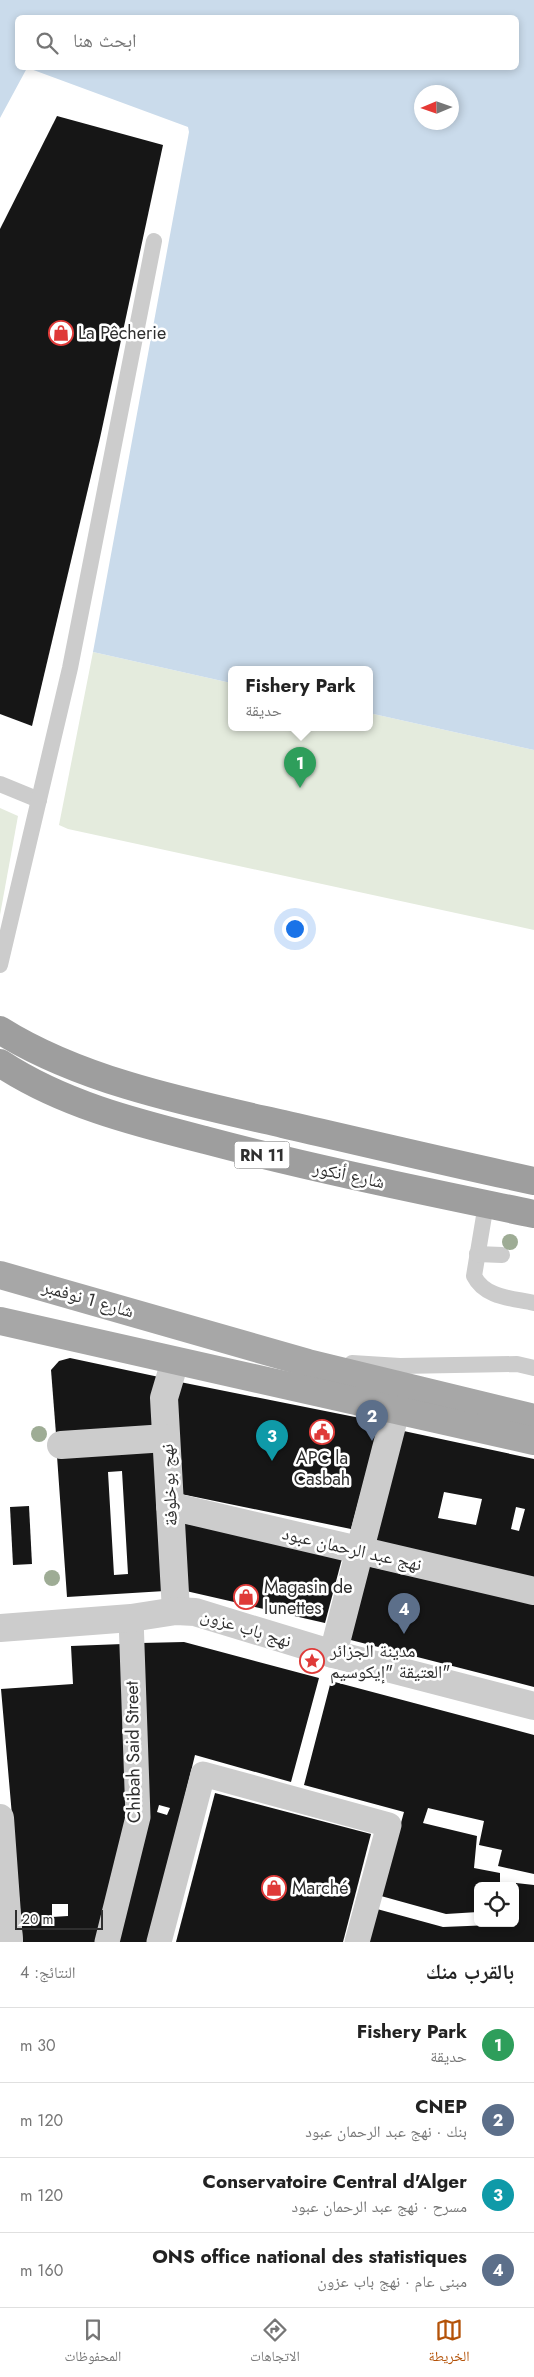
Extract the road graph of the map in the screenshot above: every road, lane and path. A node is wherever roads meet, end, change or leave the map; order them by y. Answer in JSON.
{"nodes":[{"id":1,"x":154,"y":240,"type":"dead end"},
{"id":2,"x":0,"y":784,"type":"edge"},
{"id":3,"x":40,"y":800,"type":"junction"},
{"id":4,"x":0,"y":966,"type":"edge"},
{"id":5,"x":0,"y":1030,"type":"edge"},
{"id":6,"x":0,"y":1063,"type":"edge"},
{"id":7,"x":534,"y":1181,"type":"edge"},
{"id":8,"x":486,"y":1204,"type":"junction"},
{"id":9,"x":534,"y":1214,"type":"edge"},
{"id":10,"x":478,"y":1254,"type":"junction"},
{"id":11,"x":502,"y":1255,"type":"dead end"},
{"id":12,"x":0,"y":1275,"type":"edge"},
{"id":13,"x":534,"y":1303,"type":"edge"},
{"id":14,"x":0,"y":1321,"type":"edge"},
{"id":15,"x":264,"y":1351,"type":"junction"},
{"id":16,"x":175,"y":1361,"type":"junction"},
{"id":17,"x":534,"y":1368,"type":"edge"},
{"id":18,"x":396,"y":1410,"type":"junction"},
{"id":19,"x":534,"y":1418,"type":"edge"},
{"id":20,"x":166,"y":1438,"type":"junction"},
{"id":21,"x":534,"y":1441,"type":"edge"},
{"id":22,"x":60,"y":1445,"type":"dead end"},
{"id":23,"x":170,"y":1506,"type":"junction"},
{"id":24,"x":360,"y":1551,"type":"junction"},
{"id":25,"x":534,"y":1592,"type":"edge"},
{"id":26,"x":176,"y":1611,"type":"junction"},
{"id":27,"x":131,"y":1618,"type":"junction"},
{"id":28,"x":0,"y":1628,"type":"edge"},
{"id":29,"x":333,"y":1654,"type":"junction"},
{"id":30,"x":534,"y":1706,"type":"edge"},
{"id":31,"x":0,"y":1818,"type":"edge"},
{"id":32,"x":9,"y":1942,"type":"edge"},
{"id":33,"x":107,"y":1942,"type":"edge"},
{"id":34,"x":159,"y":1942,"type":"edge"},
{"id":35,"x":357,"y":1942,"type":"edge"}],
"edges":[{"from":1,"to":3,"type":"lane"},
{"from":2,"to":3,"type":"lane"},
{"from":3,"to":4,"type":"lane"},
{"from":5,"to":7,"type":"highway","name":"شارع أنكور","number":"RN 11"},
{"from":6,"to":8,"type":"highway","name":"شارع أنكور","number":"RN 11"},
{"from":8,"to":9,"type":"highway","name":"شارع أنكور","number":"RN 11"},
{"from":8,"to":10,"type":"lane"},
{"from":10,"to":11,"type":"lane"},
{"from":10,"to":13,"type":"lane"},
{"from":12,"to":15,"type":"main road","name":"شارع 1 نوفمبر"},
{"from":14,"to":16,"type":"main road"},
{"from":15,"to":17,"type":"lane"},
{"from":15,"to":19,"type":"main road","name":"شارع 1 نوفمبر"},
{"from":16,"to":18,"type":"main road"},
{"from":16,"to":20,"type":"street","name":"نهج بوخلوفة"},
{"from":18,"to":21,"type":"main road"},
{"from":18,"to":24,"type":"street"},
{"from":20,"to":22,"type":"street"},
{"from":20,"to":23,"type":"street","name":"نهج بوخلوفة"},
{"from":23,"to":24,"type":"street","name":"نهج عبد الرحمان عبود"},
{"from":23,"to":26,"type":"street","name":"نهج بوخلوفة"},
{"from":24,"to":25,"type":"street","name":"نهج عبد الرحمان عبود"},
{"from":24,"to":29,"type":"street"},
{"from":26,"to":27,"type":"street","name":"نهج باب عزون"},
{"from":26,"to":29,"type":"street","name":"نهج باب عزون"},
{"from":27,"to":28,"type":"street","name":"نهج باب عزون"},
{"from":27,"to":33,"type":"street","name":"Chibah Said Street"},
{"from":29,"to":30,"type":"street","name":"نهج باب عزون"},
{"from":31,"to":32,"type":"street"},
{"from":34,"to":35,"type":"street"}]}
